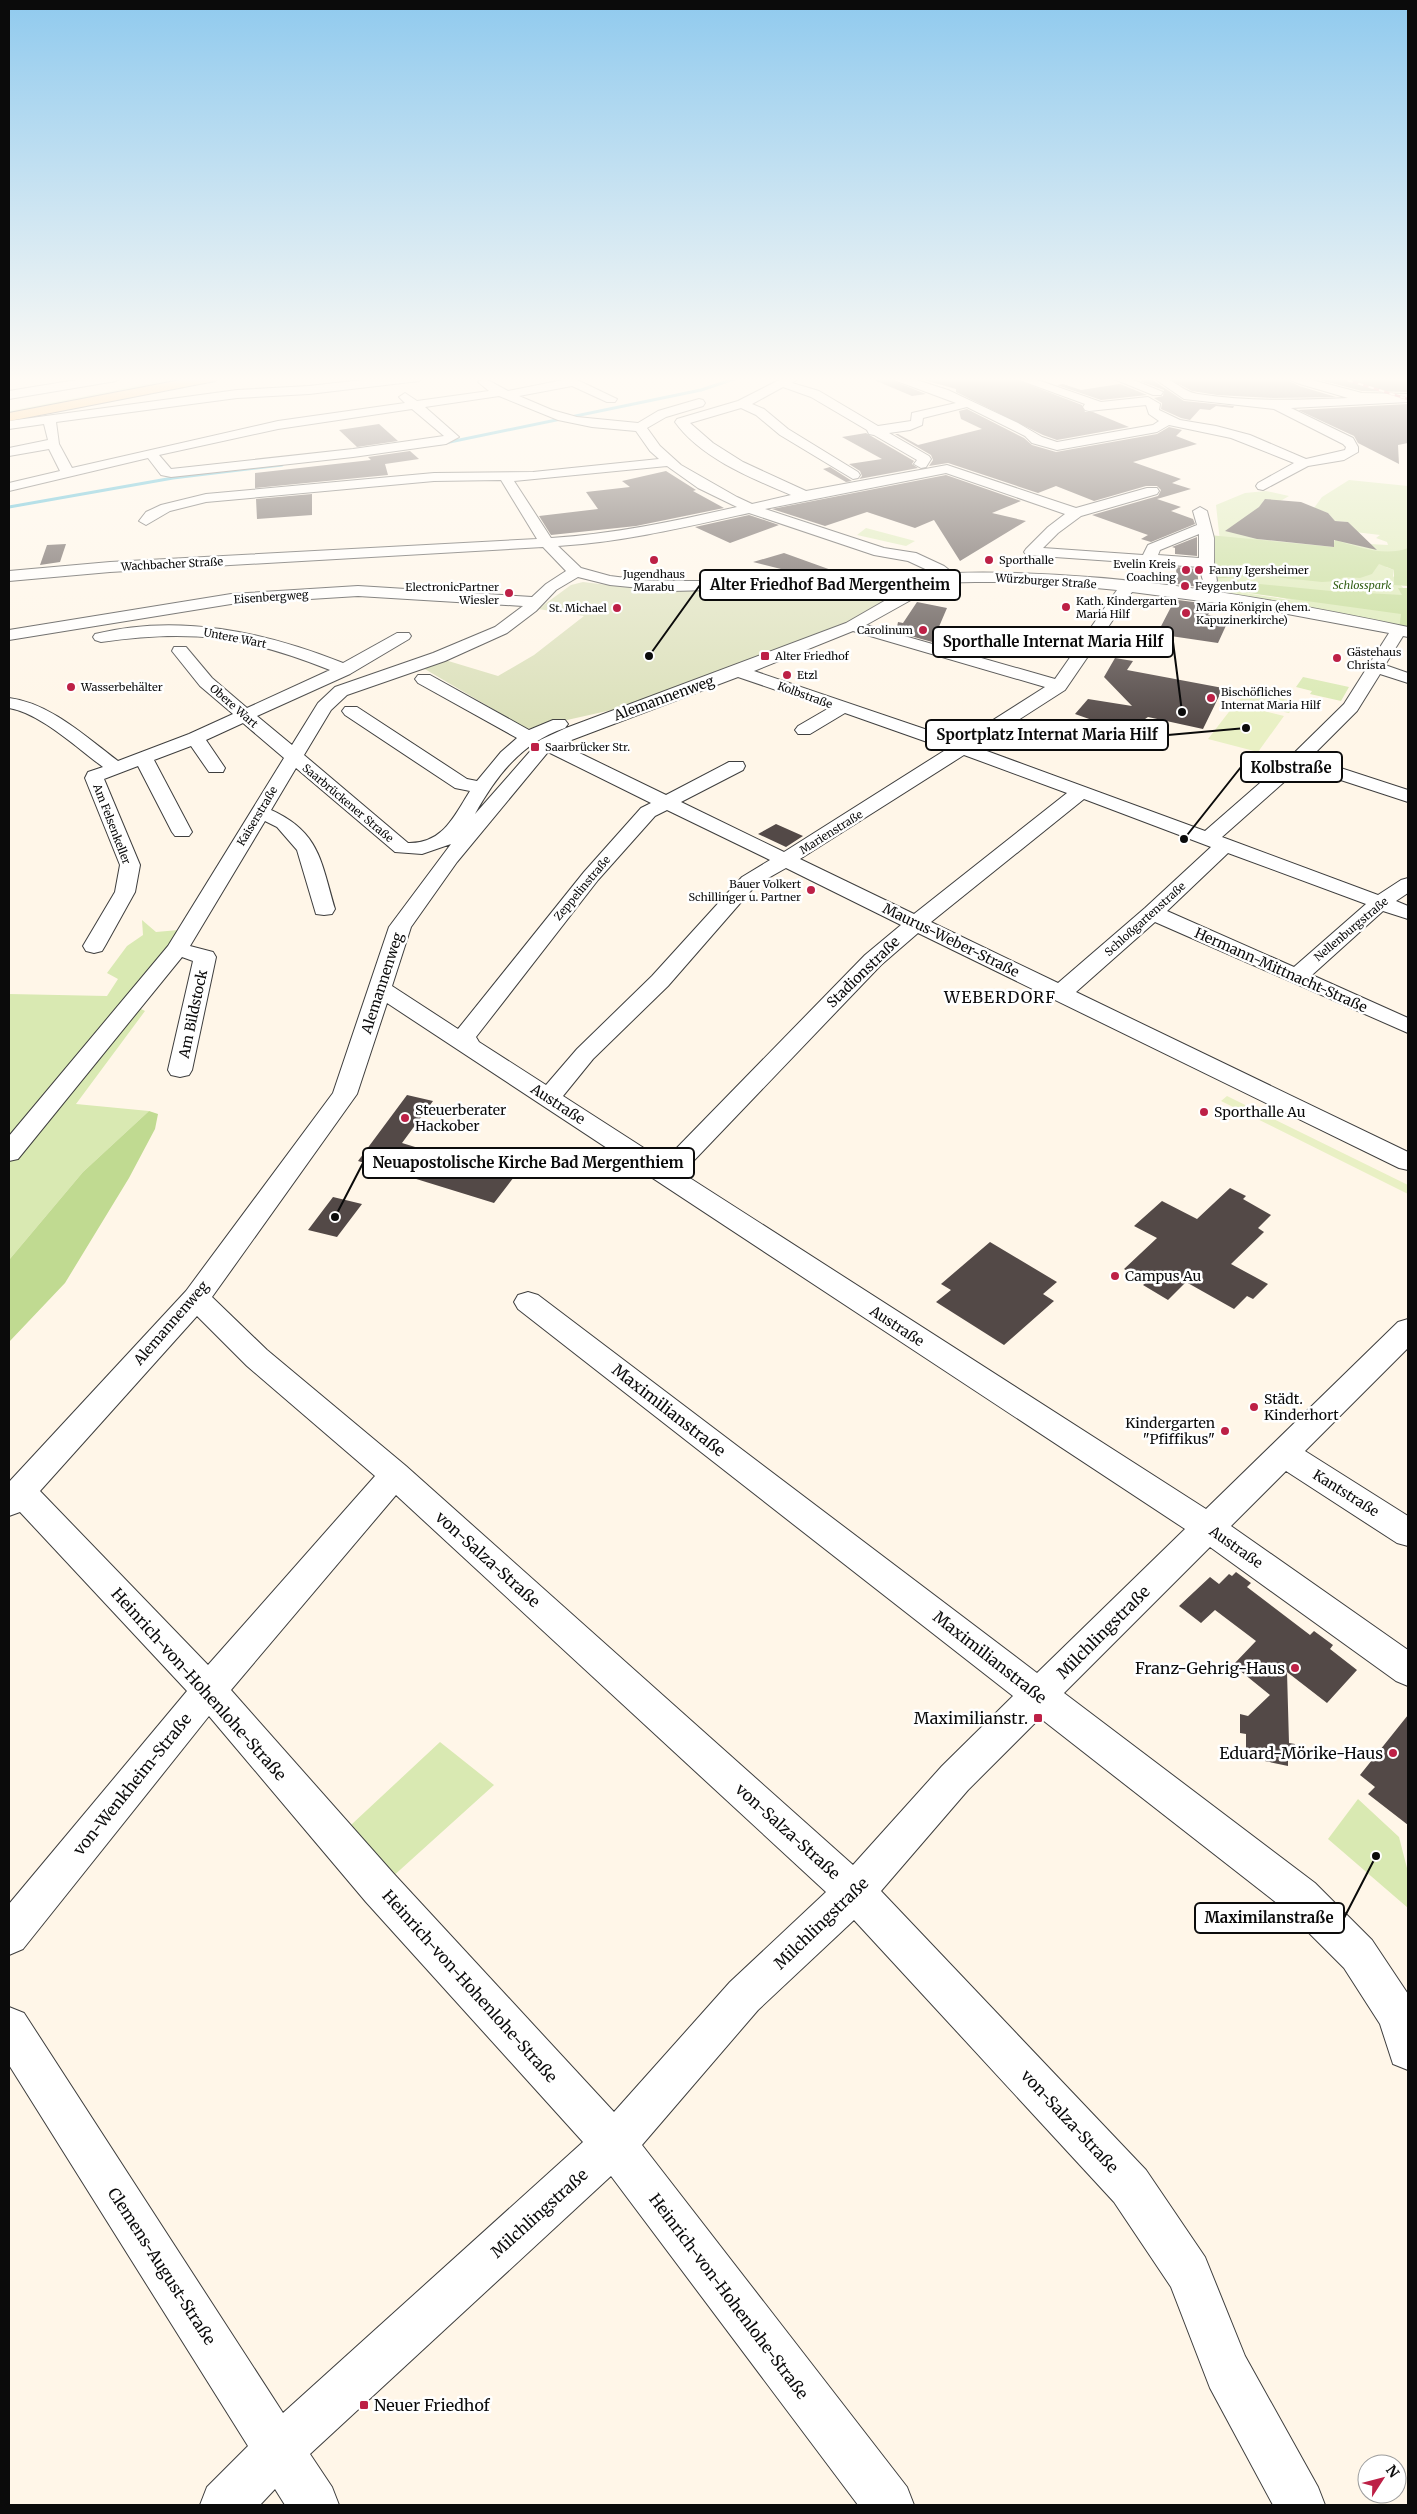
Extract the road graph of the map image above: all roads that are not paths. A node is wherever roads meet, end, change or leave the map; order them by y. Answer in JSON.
{"nodes":[{"id":1,"x":246,"y":494,"type":"edge"},
{"id":2,"x":514,"y":494,"type":"edge"},
{"id":3,"x":714,"y":494,"type":"edge"},
{"id":4,"x":721,"y":494,"type":"edge"},
{"id":5,"x":801,"y":494,"type":"edge"},
{"id":6,"x":813,"y":494,"type":"edge"},
{"id":7,"x":1019,"y":494,"type":"edge"},
{"id":8,"x":1141,"y":494,"type":"edge"},
{"id":9,"x":805,"y":496,"type":"junction"},
{"id":10,"x":752,"y":508,"type":"junction"},
{"id":11,"x":1200,"y":511,"type":"dead end"},
{"id":12,"x":1076,"y":513,"type":"junction"},
{"id":13,"x":714,"y":517,"type":"junction"},
{"id":14,"x":146,"y":521,"type":"dead end"},
{"id":15,"x":1203,"y":528,"type":"junction"},
{"id":16,"x":588,"y":540,"type":"junction"},
{"id":17,"x":546,"y":550,"type":"junction"},
{"id":18,"x":911,"y":556,"type":"junction"},
{"id":19,"x":1149,"y":560,"type":"junction"},
{"id":20,"x":570,"y":568,"type":"junction"},
{"id":21,"x":9,"y":576,"type":"edge"},
{"id":22,"x":1013,"y":577,"type":"junction"},
{"id":23,"x":949,"y":578,"type":"junction"},
{"id":24,"x":916,"y":580,"type":"junction"},
{"id":25,"x":1209,"y":580,"type":"junction"},
{"id":26,"x":1127,"y":587,"type":"junction"},
{"id":27,"x":536,"y":602,"type":"junction"},
{"id":28,"x":852,"y":626,"type":"junction"},
{"id":29,"x":1403,"y":631,"type":"edge"},
{"id":30,"x":9,"y":635,"type":"edge"},
{"id":31,"x":403,"y":636,"type":"dead end"},
{"id":32,"x":82,"y":639,"type":"dead end"},
{"id":33,"x":180,"y":651,"type":"dead end"},
{"id":34,"x":1377,"y":668,"type":"junction"},
{"id":35,"x":344,"y":670,"type":"junction"},
{"id":36,"x":738,"y":671,"type":"junction"},
{"id":37,"x":1408,"y":678,"type":"edge"},
{"id":38,"x":424,"y":679,"type":"dead end"},
{"id":39,"x":1059,"y":686,"type":"junction"},
{"id":40,"x":9,"y":703,"type":"edge"},
{"id":41,"x":841,"y":708,"type":"junction"},
{"id":42,"x":351,"y":711,"type":"dead end"},
{"id":43,"x":244,"y":715,"type":"junction"},
{"id":44,"x":804,"y":730,"type":"dead end"},
{"id":45,"x":195,"y":738,"type":"junction"},
{"id":46,"x":537,"y":740,"type":"junction"},
{"id":47,"x":963,"y":748,"type":"junction"},
{"id":48,"x":292,"y":756,"type":"junction"},
{"id":49,"x":143,"y":757,"type":"junction"},
{"id":50,"x":1298,"y":760,"type":"junction"},
{"id":51,"x":736,"y":766,"type":"dead end"},
{"id":52,"x":115,"y":767,"type":"junction"},
{"id":53,"x":216,"y":768,"type":"dead end"},
{"id":54,"x":482,"y":787,"type":"junction"},
{"id":55,"x":1081,"y":792,"type":"junction"},
{"id":56,"x":1408,"y":796,"type":"edge"},
{"id":57,"x":668,"y":803,"type":"junction"},
{"id":58,"x":260,"y":811,"type":"junction"},
{"id":59,"x":182,"y":832,"type":"dead end"},
{"id":60,"x":1218,"y":841,"type":"junction"},
{"id":61,"x":785,"y":860,"type":"junction"},
{"id":62,"x":1408,"y":884,"type":"edge"},
{"id":63,"x":1381,"y":902,"type":"junction"},
{"id":64,"x":324,"y":909,"type":"dead end"},
{"id":65,"x":1154,"y":913,"type":"junction"},
{"id":66,"x":1408,"y":913,"type":"edge"},
{"id":67,"x":916,"y":923,"type":"junction"},
{"id":68,"x":94,"y":946,"type":"dead end"},
{"id":69,"x":177,"y":949,"type":"junction"},
{"id":70,"x":1296,"y":977,"type":"junction"},
{"id":71,"x":381,"y":989,"type":"junction"},
{"id":72,"x":1061,"y":993,"type":"junction"},
{"id":73,"x":1408,"y":1026,"type":"edge"},
{"id":74,"x":469,"y":1046,"type":"junction"},
{"id":75,"x":180,"y":1070,"type":"dead end"},
{"id":76,"x":548,"y":1098,"type":"junction"},
{"id":77,"x":9,"y":1153,"type":"edge"},
{"id":78,"x":1408,"y":1162,"type":"edge"},
{"id":79,"x":666,"y":1174,"type":"junction"},
{"id":80,"x":196,"y":1298,"type":"junction"},
{"id":81,"x":528,"y":1302,"type":"dead end"},
{"id":82,"x":1408,"y":1330,"type":"edge"},
{"id":83,"x":1284,"y":1454,"type":"junction"},
{"id":84,"x":395,"y":1475,"type":"junction"},
{"id":85,"x":14,"y":1497,"type":"edge"},
{"id":86,"x":1209,"y":1528,"type":"junction"},
{"id":87,"x":1408,"y":1533,"type":"edge"},
{"id":88,"x":1408,"y":1670,"type":"edge"},
{"id":89,"x":209,"y":1690,"type":"junction"},
{"id":90,"x":1039,"y":1695,"type":"junction"},
{"id":91,"x":855,"y":1892,"type":"junction"},
{"id":92,"x":9,"y":1935,"type":"edge"},
{"id":93,"x":9,"y":2028,"type":"edge"},
{"id":94,"x":1408,"y":2049,"type":"edge"},
{"id":95,"x":614,"y":2144,"type":"junction"},
{"id":96,"x":279,"y":2450,"type":"junction"},
{"id":97,"x":224,"y":2505,"type":"edge"},
{"id":98,"x":314,"y":2505,"type":"edge"},
{"id":99,"x":889,"y":2505,"type":"edge"},
{"id":100,"x":1300,"y":2505,"type":"edge"}],
"edges":[{"from":1,"to":14,"type":"street"},
{"from":2,"to":17,"type":"street"},
{"from":3,"to":13,"type":"street"},
{"from":4,"to":10,"type":"street"},
{"from":5,"to":9,"type":"street"},
{"from":6,"to":9,"type":"street"},
{"from":7,"to":12,"type":"street"},
{"from":8,"to":12,"type":"street"},
{"from":9,"to":10,"type":"street"},
{"from":10,"to":13,"type":"street"},
{"from":10,"to":18,"type":"street"},
{"from":11,"to":15,"type":"street"},
{"from":12,"to":19,"type":"street"},
{"from":13,"to":16,"type":"street"},
{"from":15,"to":19,"type":"street"},
{"from":15,"to":25,"type":"street"},
{"from":16,"to":17,"type":"street"},
{"from":16,"to":20,"type":"street"},
{"from":17,"to":20,"type":"street"},
{"from":17,"to":21,"type":"street","name":"Wachbacher Straße"},
{"from":18,"to":22,"type":"street"},
{"from":18,"to":23,"type":"street"},
{"from":19,"to":25,"type":"street"},
{"from":20,"to":24,"type":"street","name":"Würzburger Straße"},
{"from":20,"to":27,"type":"street","name":"Kaiserstraße"},
{"from":22,"to":23,"type":"street","name":"Würzburger Straße"},
{"from":22,"to":26,"type":"street","name":"Würzburger Straße"},
{"from":23,"to":24,"type":"street","name":"Würzburger Straße"},
{"from":24,"to":28,"type":"street","name":"Alemannenweg"},
{"from":25,"to":26,"type":"street","name":"Würzburger Straße"},
{"from":25,"to":29,"type":"street"},
{"from":26,"to":39,"type":"street","name":"Marienstraße"},
{"from":27,"to":30,"type":"street","name":"Eisenbergweg"},
{"from":27,"to":48,"type":"street","name":"Kaiserstraße"},
{"from":28,"to":36,"type":"street","name":"Alemannenweg"},
{"from":28,"to":39,"type":"street"},
{"from":29,"to":34,"type":"street","name":"Schloßgartenstraße"},
{"from":31,"to":35,"type":"street"},
{"from":32,"to":35,"type":"street","name":"Untere Wart"},
{"from":33,"to":43,"type":"street","name":"Obere Wart"},
{"from":34,"to":37,"type":"street"},
{"from":34,"to":50,"type":"street","name":"Schloßgartenstraße"},
{"from":35,"to":43,"type":"street"},
{"from":36,"to":41,"type":"street","name":"Kolbstraße"},
{"from":36,"to":46,"type":"street","name":"Alemannenweg"},
{"from":38,"to":46,"type":"street","name":"Maurus-Weber-Straße"},
{"from":39,"to":47,"type":"street","name":"Marienstraße"},
{"from":40,"to":52,"type":"street"},
{"from":41,"to":44,"type":"street"},
{"from":41,"to":47,"type":"street","name":"Kolbstraße"},
{"from":42,"to":54,"type":"street"},
{"from":43,"to":45,"type":"street","name":"Am Felsenkeller"},
{"from":43,"to":48,"type":"street","name":"Obere Wart"},
{"from":45,"to":49,"type":"street","name":"Am Felsenkeller"},
{"from":45,"to":53,"type":"street"},
{"from":46,"to":54,"type":"street","name":"Saarbrückener Straße"},
{"from":46,"to":57,"type":"street","name":"Maurus-Weber-Straße"},
{"from":46,"to":71,"type":"street","name":"Alemannenweg"},
{"from":47,"to":55,"type":"street","name":"Kolbstraße"},
{"from":47,"to":61,"type":"street","name":"Marienstraße"},
{"from":48,"to":54,"type":"street","name":"Saarbrückener Straße"},
{"from":48,"to":58,"type":"street","name":"Kaiserstraße"},
{"from":49,"to":52,"type":"street","name":"Am Felsenkeller"},
{"from":49,"to":59,"type":"street"},
{"from":50,"to":56,"type":"street"},
{"from":50,"to":60,"type":"street","name":"Schloßgartenstraße"},
{"from":51,"to":57,"type":"street","name":"Zeppelinstraße"},
{"from":52,"to":68,"type":"street","name":"Am Felsenkeller"},
{"from":55,"to":60,"type":"street","name":"Kolbstraße"},
{"from":55,"to":67,"type":"street","name":"Stadionstraße"},
{"from":57,"to":61,"type":"street","name":"Maurus-Weber-Straße"},
{"from":57,"to":74,"type":"street","name":"Zeppelinstraße"},
{"from":58,"to":64,"type":"street"},
{"from":58,"to":69,"type":"street","name":"Kaiserstraße"},
{"from":60,"to":63,"type":"street","name":"Kolbstraße"},
{"from":60,"to":65,"type":"street","name":"Schloßgartenstraße"},
{"from":61,"to":67,"type":"street","name":"Maurus-Weber-Straße"},
{"from":61,"to":76,"type":"street","name":"Marienstraße"},
{"from":62,"to":63,"type":"street","name":"Nellenburgstraße"},
{"from":63,"to":66,"type":"street","name":"Kolbstraße"},
{"from":63,"to":70,"type":"street","name":"Nellenburgstraße"},
{"from":65,"to":70,"type":"street","name":"Hermann-Mittnacht-Straße"},
{"from":65,"to":72,"type":"street","name":"Schloßgartenstraße"},
{"from":67,"to":72,"type":"street","name":"Maurus-Weber-Straße"},
{"from":67,"to":79,"type":"street","name":"Stadionstraße"},
{"from":69,"to":75,"type":"street","name":"Am Bildstock"},
{"from":69,"to":77,"type":"street","name":"Kaiserstraße"},
{"from":70,"to":73,"type":"street","name":"Hermann-Mittnacht-Straße"},
{"from":71,"to":74,"type":"street","name":"Austraße"},
{"from":71,"to":80,"type":"street","name":"Alemannenweg"},
{"from":72,"to":78,"type":"street","name":"Maurus-Weber-Straße"},
{"from":74,"to":76,"type":"street","name":"Austraße"},
{"from":76,"to":79,"type":"street","name":"Austraße"},
{"from":79,"to":86,"type":"street","name":"Austraße"},
{"from":80,"to":84,"type":"street","name":"von-Salza-Straße"},
{"from":80,"to":85,"type":"street","name":"Alemannenweg"},
{"from":81,"to":90,"type":"street","name":"Maximilianstraße"},
{"from":82,"to":83,"type":"street","name":"Milchlingstraße"},
{"from":83,"to":86,"type":"street","name":"Milchlingstraße"},
{"from":83,"to":87,"type":"street","name":"Kantstraße"},
{"from":84,"to":89,"type":"street","name":"von-Wenkheim-Straße"},
{"from":84,"to":91,"type":"street","name":"von-Salza-Straße"},
{"from":85,"to":89,"type":"street","name":"Heinrich-von-Hohenlohe-Straße"},
{"from":86,"to":88,"type":"street","name":"Austraße"},
{"from":86,"to":90,"type":"street","name":"Milchlingstraße"},
{"from":89,"to":92,"type":"street","name":"von-Wenkheim-Straße"},
{"from":89,"to":95,"type":"street","name":"Heinrich-von-Hohenlohe-Straße"},
{"from":90,"to":91,"type":"street","name":"Milchlingstraße"},
{"from":90,"to":94,"type":"street","name":"Maximilianstraße"},
{"from":91,"to":95,"type":"street","name":"Milchlingstraße"},
{"from":91,"to":100,"type":"street","name":"von-Salza-Straße"},
{"from":93,"to":96,"type":"street","name":"Clemens-August-Straße"},
{"from":95,"to":96,"type":"street","name":"Milchlingstraße"},
{"from":95,"to":99,"type":"street","name":"Heinrich-von-Hohenlohe-Straße"},
{"from":96,"to":97,"type":"street","name":"Milchlingstraße"},
{"from":96,"to":98,"type":"street","name":"Clemens-August-Straße"}]}
